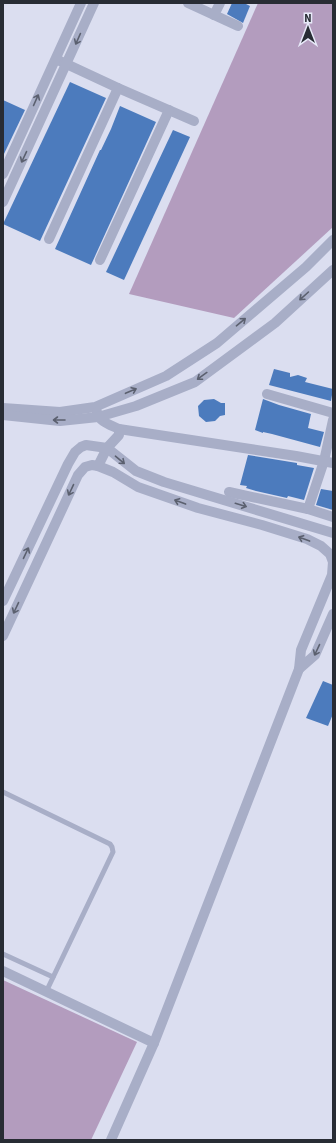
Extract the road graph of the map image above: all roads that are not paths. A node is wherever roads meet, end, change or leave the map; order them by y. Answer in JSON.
{"nodes":[{"id":1,"x":81,"y":3,"type":"edge"},
{"id":2,"x":94,"y":3,"type":"edge"},
{"id":3,"x":188,"y":3,"type":"edge"},
{"id":4,"x":220,"y":3,"type":"edge"},
{"id":5,"x":214,"y":15,"type":"junction"},
{"id":6,"x":238,"y":26,"type":"dead end"},
{"id":7,"x":55,"y":58,"type":"junction"},
{"id":8,"x":66,"y":63,"type":"junction"},
{"id":9,"x":118,"y":88,"type":"junction"},
{"id":10,"x":169,"y":110,"type":"junction"},
{"id":11,"x":194,"y":121,"type":"dead end"},
{"id":12,"x":3,"y":174,"type":"edge"},
{"id":13,"x":3,"y":202,"type":"edge"},
{"id":14,"x":49,"y":239,"type":"dead end"},
{"id":15,"x":333,"y":240,"type":"edge"},
{"id":16,"x":100,"y":260,"type":"dead end"},
{"id":17,"x":333,"y":270,"type":"edge"},
{"id":18,"x":267,"y":394,"type":"dead end"},
{"id":19,"x":3,"y":408,"type":"edge"},
{"id":20,"x":97,"y":412,"type":"junction"},
{"id":21,"x":333,"y":413,"type":"edge"},
{"id":22,"x":3,"y":415,"type":"edge"},
{"id":23,"x":333,"y":420,"type":"edge"},
{"id":24,"x":119,"y":429,"type":"junction"},
{"id":25,"x":107,"y":448,"type":"junction"},
{"id":26,"x":328,"y":462,"type":"edge"},
{"id":27,"x":98,"y":466,"type":"junction"},
{"id":28,"x":229,"y":492,"type":"dead end"},
{"id":29,"x":308,"y":509,"type":"junction"},
{"id":30,"x":333,"y":517,"type":"edge"},
{"id":31,"x":333,"y":533,"type":"edge"},
{"id":32,"x":333,"y":562,"type":"edge"},
{"id":33,"x":3,"y":601,"type":"edge"},
{"id":34,"x":333,"y":614,"type":"edge"},
{"id":35,"x":3,"y":636,"type":"edge"},
{"id":36,"x":299,"y":670,"type":"junction"},
{"id":37,"x":3,"y":792,"type":"edge"},
{"id":38,"x":3,"y":954,"type":"edge"},
{"id":39,"x":3,"y":971,"type":"edge"},
{"id":40,"x":53,"y":978,"type":"junction"},
{"id":41,"x":46,"y":992,"type":"junction"},
{"id":42,"x":154,"y":1043,"type":"junction"},
{"id":43,"x":111,"y":1140,"type":"edge"}],
"edges":[{"from":1,"to":7,"type":"street"},
{"from":2,"to":8,"type":"street","one_way":true},
{"from":3,"to":5,"type":"street"},
{"from":4,"to":5,"type":"street"},
{"from":5,"to":6,"type":"street"},
{"from":7,"to":8,"type":"street"},
{"from":12,"to":7,"type":"street","one_way":true},
{"from":8,"to":9,"type":"street"},
{"from":8,"to":13,"type":"street","one_way":true},
{"from":9,"to":10,"type":"street"},
{"from":9,"to":14,"type":"street"},
{"from":10,"to":11,"type":"street"},
{"from":10,"to":16,"type":"street"},
{"from":20,"to":15,"type":"street","one_way":true},
{"from":17,"to":20,"type":"street","one_way":true},
{"from":18,"to":21,"type":"street"},
{"from":19,"to":20,"type":"street"},
{"from":20,"to":22,"type":"street","one_way":true},
{"from":20,"to":24,"type":"street"},
{"from":23,"to":26,"type":"street"},
{"from":24,"to":25,"type":"street"},
{"from":24,"to":26,"type":"street"},
{"from":25,"to":27,"type":"street"},
{"from":25,"to":31,"type":"street","one_way":true},
{"from":33,"to":25,"type":"street","one_way":true},
{"from":26,"to":29,"type":"street"},
{"from":32,"to":27,"type":"street","one_way":true},
{"from":27,"to":35,"type":"street","one_way":true},
{"from":28,"to":29,"type":"street"},
{"from":29,"to":30,"type":"street"},
{"from":32,"to":36,"type":"street"},
{"from":34,"to":36,"type":"street","one_way":true},
{"from":36,"to":42,"type":"street"},
{"from":37,"to":40,"type":"lane"},
{"from":38,"to":40,"type":"lane"},
{"from":39,"to":41,"type":"street"},
{"from":40,"to":41,"type":"lane"},
{"from":41,"to":42,"type":"street"},
{"from":42,"to":43,"type":"street"}]}
